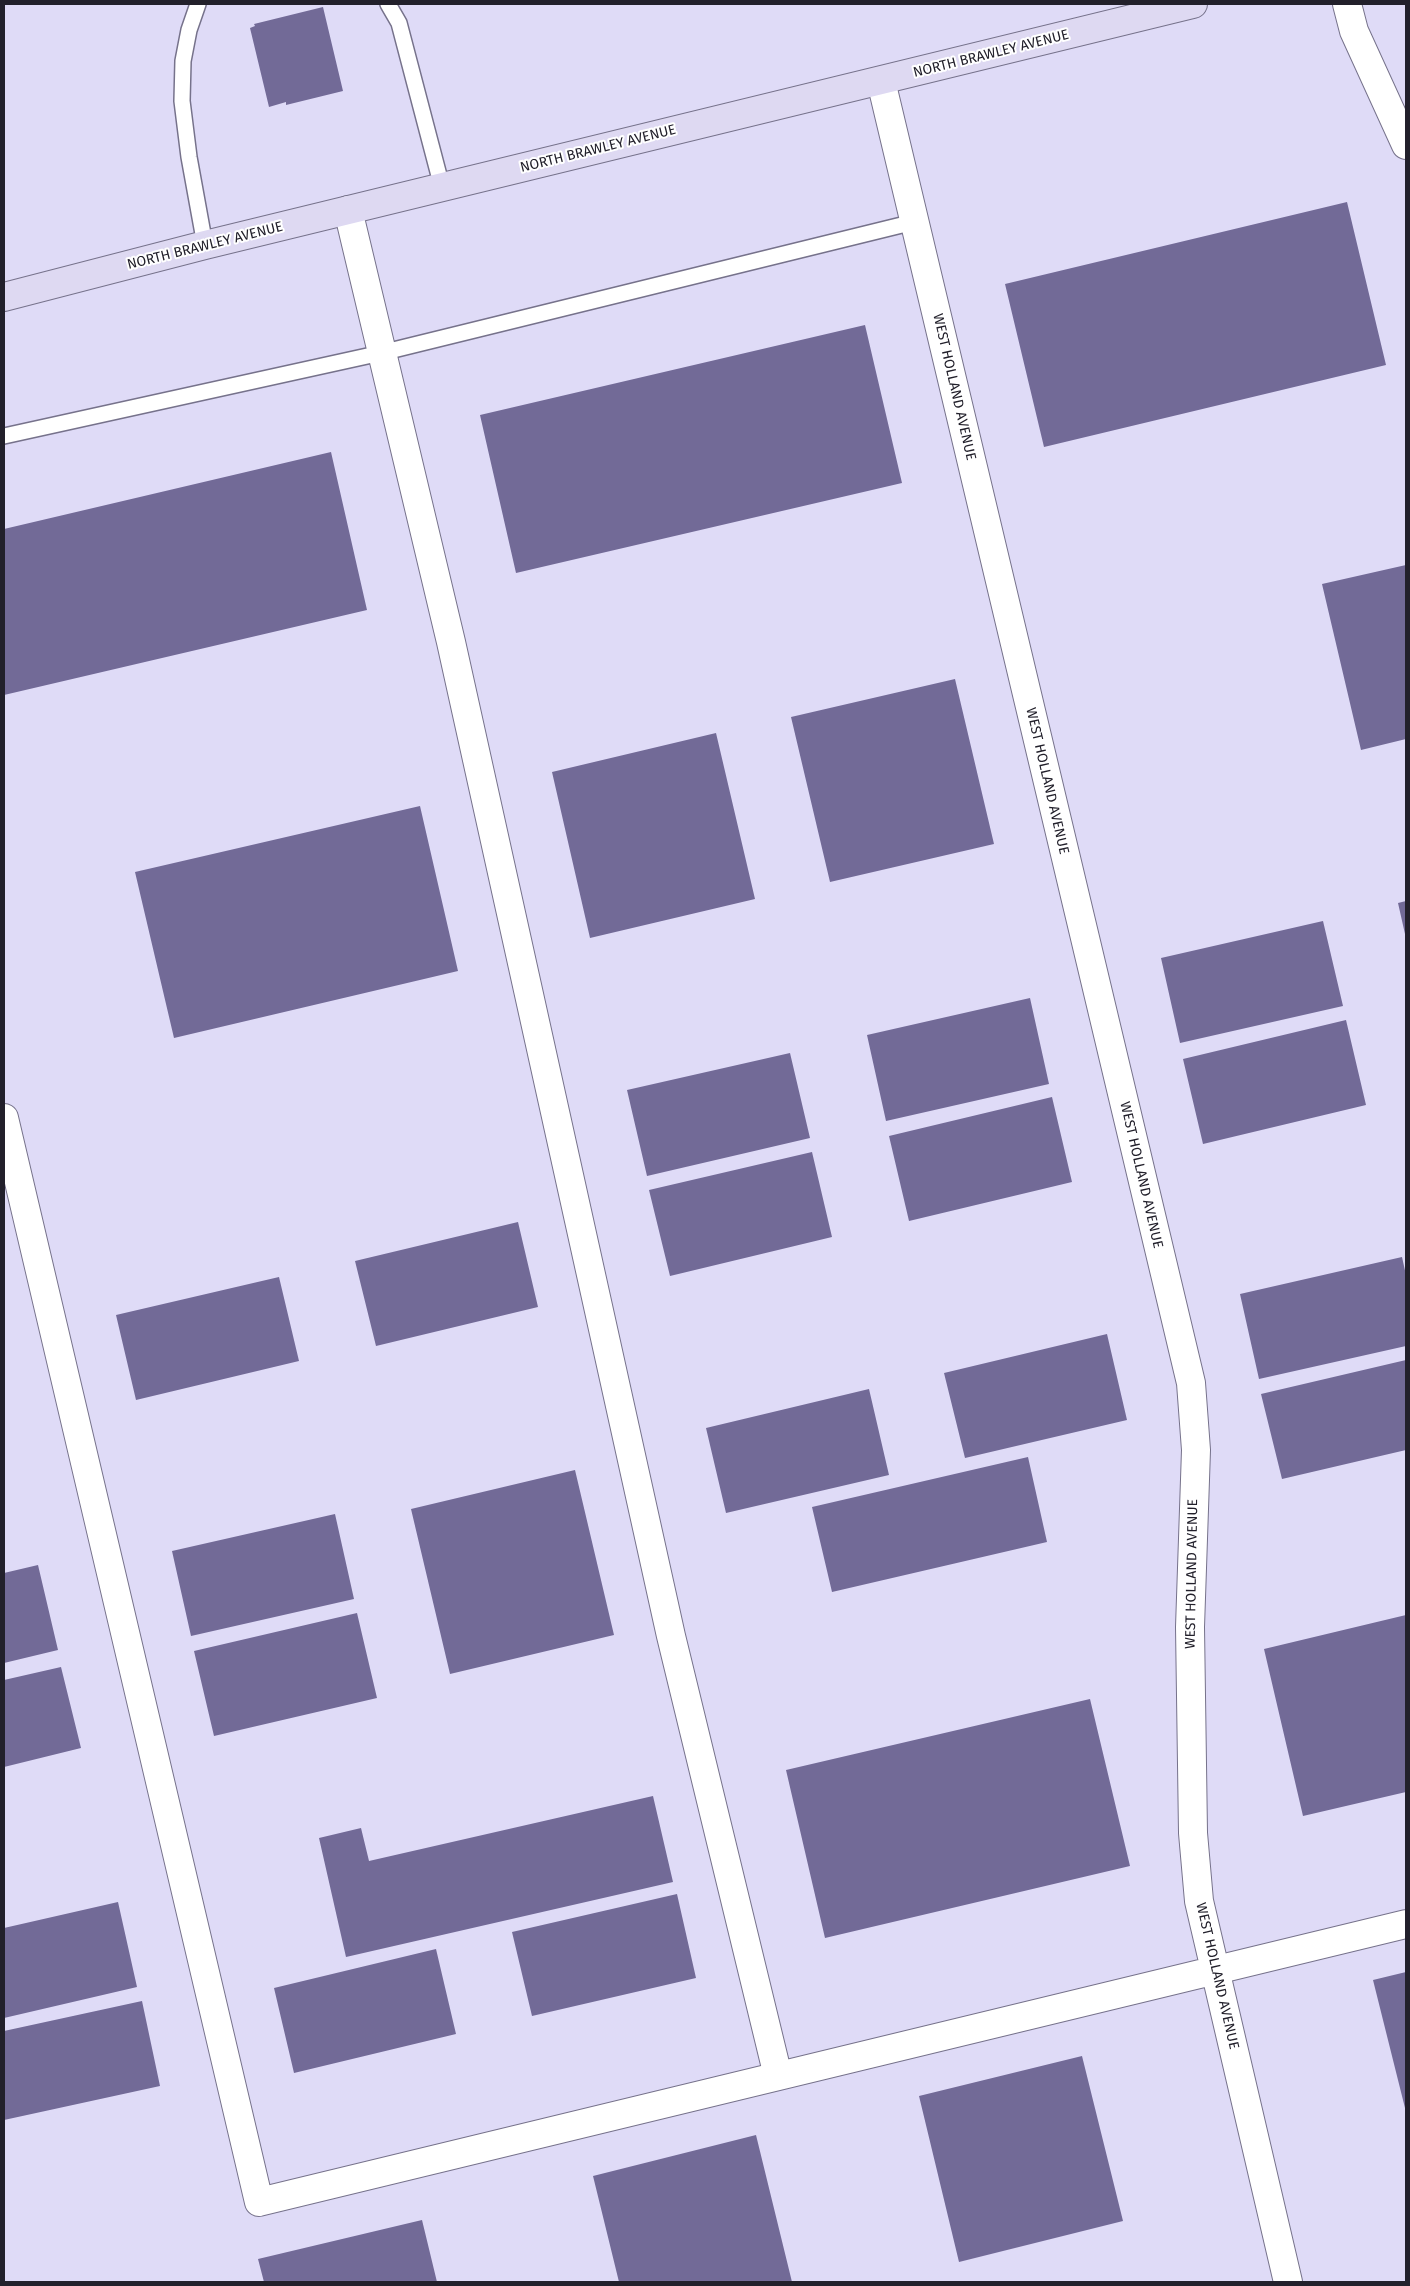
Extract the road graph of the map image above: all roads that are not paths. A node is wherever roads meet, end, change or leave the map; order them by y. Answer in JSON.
{"nodes":[{"id":1,"x":198,"y":4,"type":"edge"},
{"id":2,"x":388,"y":4,"type":"edge"},
{"id":3,"x":1193,"y":4,"type":"edge"},
{"id":4,"x":1347,"y":4,"type":"edge"},
{"id":5,"x":881,"y":81,"type":"junction"},
{"id":6,"x":1406,"y":145,"type":"edge"},
{"id":7,"x":442,"y":187,"type":"junction"},
{"id":8,"x":348,"y":210,"type":"junction"},
{"id":9,"x":914,"y":222,"type":"junction"},
{"id":10,"x":205,"y":245,"type":"junction"},
{"id":11,"x":4,"y":297,"type":"edge"},
{"id":12,"x":381,"y":353,"type":"junction"},
{"id":13,"x":4,"y":436,"type":"edge"},
{"id":14,"x":4,"y":1118,"type":"edge"},
{"id":15,"x":1406,"y":1924,"type":"edge"},
{"id":16,"x":1215,"y":1971,"type":"junction"},
{"id":17,"x":778,"y":2076,"type":"junction"},
{"id":18,"x":1288,"y":2282,"type":"edge"}],
"edges":[{"from":1,"to":10,"type":"lane"},
{"from":2,"to":7,"type":"lane"},
{"from":3,"to":5,"type":"main road","name":"NORTH BRAWLEY AVENUE"},
{"from":4,"to":6,"type":"street"},
{"from":5,"to":7,"type":"main road","name":"NORTH BRAWLEY AVENUE"},
{"from":5,"to":9,"type":"street","name":"WEST HOLLAND AVENUE"},
{"from":7,"to":8,"type":"main road","name":"NORTH BRAWLEY AVENUE"},
{"from":8,"to":10,"type":"main road","name":"NORTH BRAWLEY AVENUE"},
{"from":8,"to":12,"type":"street"},
{"from":9,"to":12,"type":"lane"},
{"from":9,"to":16,"type":"street","name":"WEST HOLLAND AVENUE"},
{"from":10,"to":11,"type":"main road","name":"NORTH BRAWLEY AVENUE"},
{"from":12,"to":13,"type":"lane"},
{"from":12,"to":17,"type":"street"},
{"from":14,"to":17,"type":"street"},
{"from":15,"to":16,"type":"street"},
{"from":16,"to":17,"type":"street"},
{"from":16,"to":18,"type":"street","name":"WEST HOLLAND AVENUE"}]}
